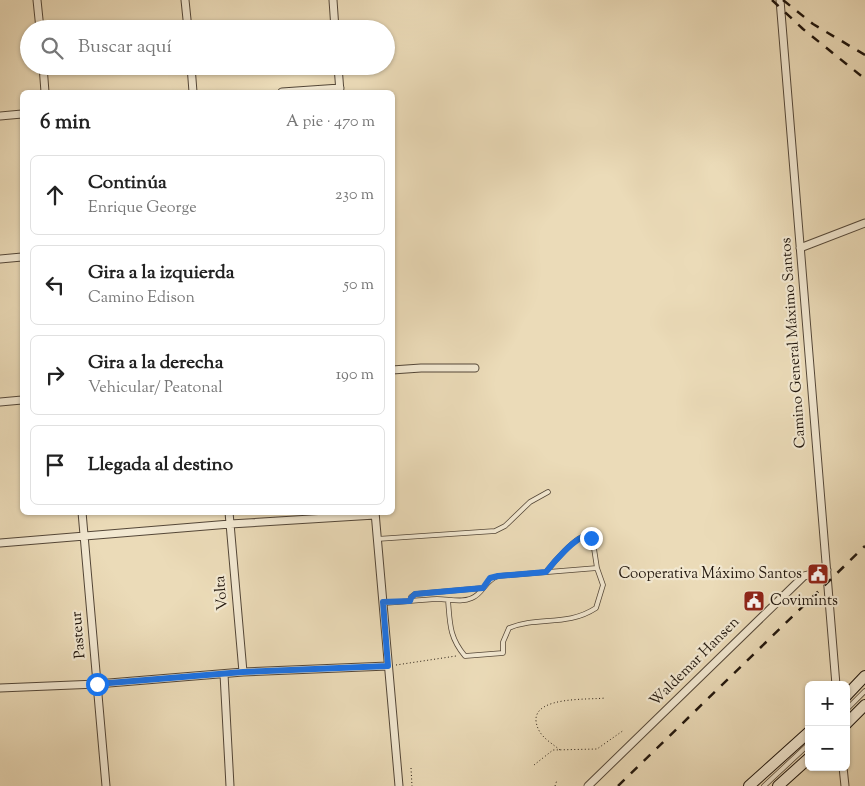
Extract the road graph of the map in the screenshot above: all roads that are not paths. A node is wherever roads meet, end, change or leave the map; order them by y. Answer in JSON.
{"nodes":[{"id":1,"x":37,"y":0,"type":"edge"},
{"id":2,"x":185,"y":0,"type":"edge"},
{"id":3,"x":333,"y":0,"type":"edge"},
{"id":4,"x":780,"y":0,"type":"edge"},
{"id":5,"x":39,"y":20,"type":"edge"},
{"id":6,"x":187,"y":20,"type":"edge"},
{"id":7,"x":334,"y":20,"type":"edge"},
{"id":8,"x":44,"y":75,"type":"edge"},
{"id":9,"x":192,"y":75,"type":"edge"},
{"id":10,"x":339,"y":75,"type":"edge"},
{"id":11,"x":46,"y":90,"type":"edge"},
{"id":12,"x":193,"y":90,"type":"edge"},
{"id":13,"x":340,"y":90,"type":"edge"},
{"id":14,"x":20,"y":114,"type":"edge"},
{"id":15,"x":0,"y":116,"type":"edge"},
{"id":16,"x":865,"y":223,"type":"edge"},
{"id":17,"x":800,"y":248,"type":"junction"},
{"id":18,"x":20,"y":257,"type":"edge"},
{"id":19,"x":0,"y":259,"type":"edge"},
{"id":20,"x":474,"y":368,"type":"dead end"},
{"id":21,"x":395,"y":370,"type":"edge"},
{"id":22,"x":20,"y":400,"type":"edge"},
{"id":23,"x":0,"y":402,"type":"edge"},
{"id":24,"x":548,"y":492,"type":"dead end"},
{"id":25,"x":82,"y":515,"type":"edge"},
{"id":26,"x":230,"y":515,"type":"edge"},
{"id":27,"x":360,"y":515,"type":"edge"},
{"id":28,"x":375,"y":515,"type":"edge"},
{"id":29,"x":230,"y":524,"type":"junction"},
{"id":30,"x":84,"y":537,"type":"junction"},
{"id":31,"x":377,"y":539,"type":"junction"},
{"id":32,"x":0,"y":543,"type":"edge"},
{"id":33,"x":597,"y":568,"type":"junction"},
{"id":34,"x":827,"y":570,"type":"junction"},
{"id":35,"x":546,"y":572,"type":"junction"},
{"id":36,"x":483,"y":588,"type":"junction"},
{"id":37,"x":448,"y":600,"type":"junction"},
{"id":38,"x":410,"y":601,"type":"junction"},
{"id":39,"x":383,"y":602,"type":"junction"},
{"id":40,"x":388,"y":666,"type":"junction"},
{"id":41,"x":243,"y":672,"type":"junction"},
{"id":42,"x":224,"y":674,"type":"junction"},
{"id":43,"x":865,"y":676,"type":"edge"},
{"id":44,"x":836,"y":681,"type":"edge"},
{"id":45,"x":97,"y":684,"type":"junction"},
{"id":46,"x":0,"y":688,"type":"edge"},
{"id":47,"x":850,"y":692,"type":"edge"},
{"id":48,"x":865,"y":692,"type":"edge"},
{"id":49,"x":865,"y":705,"type":"edge"},
{"id":50,"x":850,"y":706,"type":"edge"},
{"id":51,"x":850,"y":720,"type":"edge"},
{"id":52,"x":805,"y":736,"type":"edge"},
{"id":53,"x":805,"y":748,"type":"edge"},
{"id":54,"x":805,"y":762,"type":"edge"},
{"id":55,"x":843,"y":771,"type":"edge"},
{"id":56,"x":106,"y":786,"type":"edge"},
{"id":57,"x":230,"y":786,"type":"edge"},
{"id":58,"x":399,"y":786,"type":"edge"},
{"id":59,"x":588,"y":786,"type":"edge"},
{"id":60,"x":749,"y":786,"type":"edge"},
{"id":61,"x":764,"y":786,"type":"edge"},
{"id":62,"x":778,"y":786,"type":"edge"},
{"id":63,"x":845,"y":786,"type":"edge"}],
"edges":[{"from":1,"to":5,"type":"street"},
{"from":2,"to":6,"type":"street"},
{"from":3,"to":7,"type":"street"},
{"from":4,"to":17,"type":"street","name":"Camino General Máximo Santos"},
{"from":8,"to":11,"type":"street"},
{"from":9,"to":12,"type":"street"},
{"from":10,"to":13,"type":"street"},
{"from":14,"to":15,"type":"street"},
{"from":16,"to":17,"type":"street"},
{"from":17,"to":34,"type":"street","name":"Camino General Máximo Santos"},
{"from":18,"to":19,"type":"street"},
{"from":20,"to":21,"type":"street"},
{"from":22,"to":23,"type":"street"},
{"from":24,"to":31,"type":"lane"},
{"from":25,"to":30,"type":"street","name":"Pasteur"},
{"from":26,"to":29,"type":"street","name":"Volta"},
{"from":27,"to":29,"type":"street"},
{"from":28,"to":31,"type":"street"},
{"from":29,"to":30,"type":"street"},
{"from":29,"to":41,"type":"street","name":"Volta"},
{"from":30,"to":32,"type":"street"},
{"from":30,"to":45,"type":"street","name":"Pasteur"},
{"from":31,"to":39,"type":"street"},
{"from":33,"to":35,"type":"lane"},
{"from":33,"to":35,"type":"lane"},
{"from":33,"to":37,"type":"lane"},
{"from":34,"to":44,"type":"street","name":"Camino General Máximo Santos"},
{"from":34,"to":59,"type":"street","name":"Waldemar Hansen"},
{"from":35,"to":36,"type":"lane"},
{"from":36,"to":37,"type":"lane"},
{"from":36,"to":38,"type":"lane"},
{"from":37,"to":38,"type":"lane"},
{"from":38,"to":39,"type":"lane"},
{"from":39,"to":40,"type":"street"},
{"from":40,"to":41,"type":"street"},
{"from":40,"to":58,"type":"street"},
{"from":41,"to":42,"type":"street"},
{"from":42,"to":45,"type":"street"},
{"from":42,"to":57,"type":"street"},
{"from":43,"to":47,"type":"main road"},
{"from":45,"to":46,"type":"street"},
{"from":45,"to":56,"type":"street","name":"Pasteur"},
{"from":48,"to":50,"type":"lane"},
{"from":49,"to":51,"type":"main road"},
{"from":52,"to":60,"type":"main road"},
{"from":53,"to":61,"type":"lane"},
{"from":54,"to":62,"type":"main road"},
{"from":55,"to":63,"type":"street"}]}
